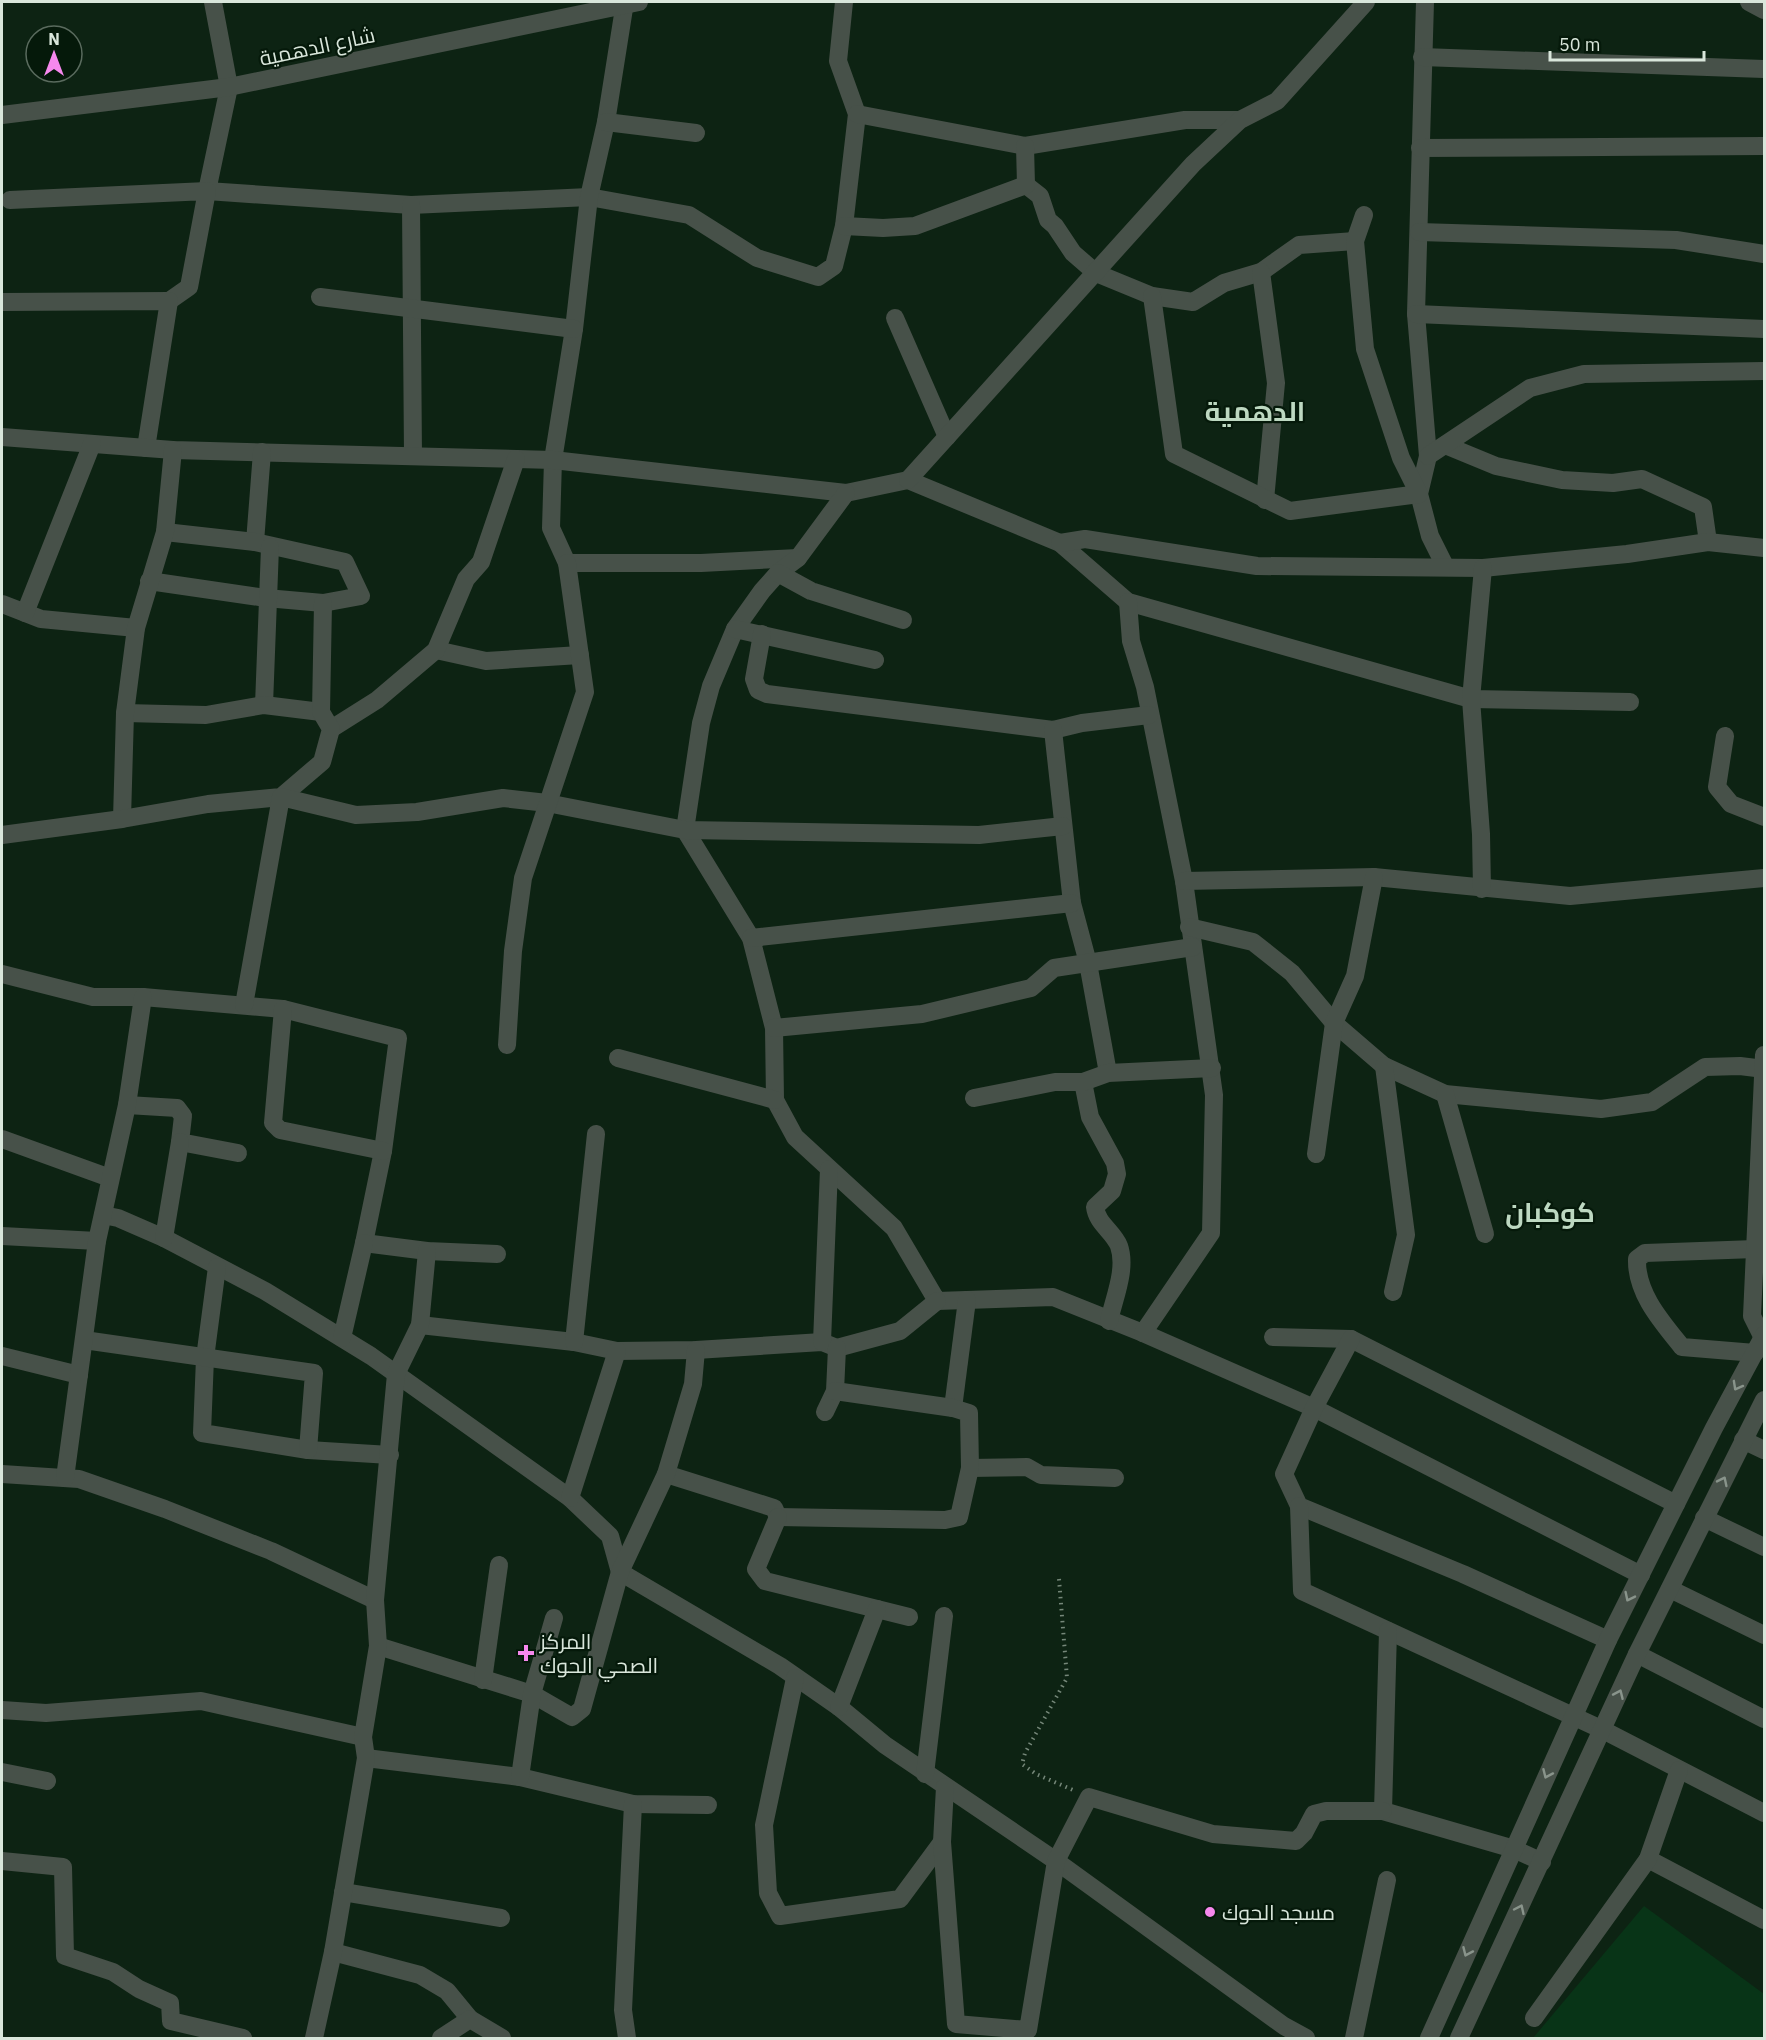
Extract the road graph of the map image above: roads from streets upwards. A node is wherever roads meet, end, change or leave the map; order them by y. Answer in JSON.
{"nodes":[{"id":1,"x":213,"y":2,"type":"edge"},
{"id":2,"x":844,"y":2,"type":"edge"},
{"id":3,"x":1366,"y":2,"type":"edge"},
{"id":4,"x":1425,"y":2,"type":"edge"},
{"id":5,"x":1749,"y":2,"type":"edge"},
{"id":6,"x":630,"y":3,"type":"edge"},
{"id":7,"x":1764,"y":10,"type":"edge"},
{"id":8,"x":1422,"y":57,"type":"junction"},
{"id":9,"x":1764,"y":69,"type":"edge"},
{"id":10,"x":229,"y":87,"type":"junction"},
{"id":11,"x":857,"y":114,"type":"junction"},
{"id":12,"x":2,"y":115,"type":"edge"},
{"id":13,"x":1240,"y":120,"type":"junction"},
{"id":14,"x":606,"y":122,"type":"junction"},
{"id":15,"x":696,"y":133,"type":"dead end"},
{"id":16,"x":1025,"y":146,"type":"junction"},
{"id":17,"x":1764,"y":146,"type":"edge"},
{"id":18,"x":1420,"y":148,"type":"junction"},
{"id":19,"x":1026,"y":185,"type":"junction"},
{"id":20,"x":207,"y":191,"type":"junction"},
{"id":21,"x":589,"y":197,"type":"junction"},
{"id":22,"x":10,"y":200,"type":"dead end"},
{"id":23,"x":411,"y":205,"type":"junction"},
{"id":24,"x":1364,"y":215,"type":"dead end"},
{"id":25,"x":844,"y":226,"type":"junction"},
{"id":26,"x":1419,"y":232,"type":"junction"},
{"id":27,"x":1355,"y":241,"type":"junction"},
{"id":28,"x":1764,"y":254,"type":"edge"},
{"id":29,"x":1261,"y":272,"type":"junction"},
{"id":30,"x":1096,"y":273,"type":"junction"},
{"id":31,"x":1152,"y":296,"type":"junction"},
{"id":32,"x":320,"y":297,"type":"dead end"},
{"id":33,"x":169,"y":301,"type":"junction"},
{"id":34,"x":2,"y":302,"type":"edge"},
{"id":35,"x":411,"y":309,"type":"junction"},
{"id":36,"x":1416,"y":314,"type":"junction"},
{"id":37,"x":895,"y":318,"type":"dead end"},
{"id":38,"x":1764,"y":328,"type":"edge"},
{"id":39,"x":574,"y":329,"type":"junction"},
{"id":40,"x":1764,"y":371,"type":"edge"},
{"id":41,"x":2,"y":437,"type":"edge"},
{"id":42,"x":947,"y":437,"type":"junction"},
{"id":43,"x":92,"y":444,"type":"junction"},
{"id":44,"x":1445,"y":445,"type":"junction"},
{"id":45,"x":146,"y":448,"type":"junction"},
{"id":46,"x":173,"y":450,"type":"junction"},
{"id":47,"x":262,"y":452,"type":"junction"},
{"id":48,"x":413,"y":456,"type":"junction"},
{"id":49,"x":1428,"y":456,"type":"junction"},
{"id":50,"x":516,"y":459,"type":"junction"},
{"id":51,"x":553,"y":460,"type":"junction"},
{"id":52,"x":908,"y":480,"type":"junction"},
{"id":53,"x":846,"y":493,"type":"junction"},
{"id":54,"x":1419,"y":494,"type":"junction"},
{"id":55,"x":1265,"y":500,"type":"junction"},
{"id":56,"x":165,"y":532,"type":"junction"},
{"id":57,"x":1708,"y":542,"type":"junction"},
{"id":58,"x":1060,"y":543,"type":"junction"},
{"id":59,"x":262,"y":544,"type":"junction"},
{"id":60,"x":1764,"y":548,"type":"edge"},
{"id":61,"x":798,"y":558,"type":"junction"},
{"id":62,"x":567,"y":563,"type":"junction"},
{"id":63,"x":1445,"y":566,"type":"junction"},
{"id":64,"x":1484,"y":567,"type":"junction"},
{"id":65,"x":778,"y":573,"type":"junction"},
{"id":66,"x":149,"y":580,"type":"junction"},
{"id":67,"x":266,"y":598,"type":"junction"},
{"id":68,"x":1128,"y":602,"type":"junction"},
{"id":69,"x":323,"y":603,"type":"junction"},
{"id":70,"x":2,"y":604,"type":"edge"},
{"id":71,"x":25,"y":613,"type":"junction"},
{"id":72,"x":903,"y":620,"type":"dead end"},
{"id":73,"x":136,"y":628,"type":"junction"},
{"id":74,"x":735,"y":629,"type":"junction"},
{"id":75,"x":762,"y":634,"type":"junction"},
{"id":76,"x":436,"y":650,"type":"junction"},
{"id":77,"x":580,"y":655,"type":"junction"},
{"id":78,"x":875,"y":660,"type":"dead end"},
{"id":79,"x":1472,"y":699,"type":"junction"},
{"id":80,"x":1630,"y":702,"type":"dead end"},
{"id":81,"x":264,"y":705,"type":"junction"},
{"id":82,"x":321,"y":712,"type":"junction"},
{"id":83,"x":125,"y":713,"type":"junction"},
{"id":84,"x":1149,"y":715,"type":"junction"},
{"id":85,"x":331,"y":729,"type":"junction"},
{"id":86,"x":1053,"y":730,"type":"junction"},
{"id":87,"x":1725,"y":736,"type":"dead end"},
{"id":88,"x":281,"y":797,"type":"junction"},
{"id":89,"x":547,"y":803,"type":"junction"},
{"id":90,"x":1764,"y":817,"type":"edge"},
{"id":91,"x":122,"y":819,"type":"junction"},
{"id":92,"x":1063,"y":826,"type":"junction"},
{"id":93,"x":685,"y":830,"type":"junction"},
{"id":94,"x":2,"y":835,"type":"edge"},
{"id":95,"x":1374,"y":877,"type":"junction"},
{"id":96,"x":1764,"y":878,"type":"edge"},
{"id":97,"x":1184,"y":880,"type":"junction"},
{"id":98,"x":1482,"y":889,"type":"junction"},
{"id":99,"x":1072,"y":903,"type":"junction"},
{"id":100,"x":1189,"y":927,"type":"junction"},
{"id":101,"x":752,"y":938,"type":"junction"},
{"id":102,"x":1193,"y":947,"type":"junction"},
{"id":103,"x":1088,"y":963,"type":"junction"},
{"id":104,"x":2,"y":974,"type":"edge"},
{"id":105,"x":143,"y":997,"type":"junction"},
{"id":106,"x":243,"y":1005,"type":"junction"},
{"id":107,"x":283,"y":1009,"type":"junction"},
{"id":108,"x":1334,"y":1023,"type":"junction"},
{"id":109,"x":774,"y":1028,"type":"junction"},
{"id":110,"x":507,"y":1045,"type":"dead end"},
{"id":111,"x":618,"y":1058,"type":"dead end"},
{"id":112,"x":1764,"y":1064,"type":"edge"},
{"id":113,"x":1384,"y":1066,"type":"junction"},
{"id":114,"x":1212,"y":1068,"type":"junction"},
{"id":115,"x":1108,"y":1073,"type":"junction"},
{"id":116,"x":1083,"y":1082,"type":"junction"},
{"id":117,"x":1445,"y":1094,"type":"junction"},
{"id":118,"x":974,"y":1098,"type":"dead end"},
{"id":119,"x":775,"y":1100,"type":"junction"},
{"id":120,"x":127,"y":1105,"type":"junction"},
{"id":121,"x":596,"y":1134,"type":"dead end"},
{"id":122,"x":2,"y":1139,"type":"edge"},
{"id":123,"x":180,"y":1142,"type":"junction"},
{"id":124,"x":383,"y":1151,"type":"junction"},
{"id":125,"x":238,"y":1153,"type":"dead end"},
{"id":126,"x":1316,"y":1154,"type":"dead end"},
{"id":127,"x":829,"y":1169,"type":"junction"},
{"id":128,"x":110,"y":1178,"type":"junction"},
{"id":129,"x":103,"y":1215,"type":"junction"},
{"id":130,"x":1485,"y":1234,"type":"dead end"},
{"id":131,"x":2,"y":1236,"type":"edge"},
{"id":132,"x":164,"y":1238,"type":"junction"},
{"id":133,"x":97,"y":1241,"type":"junction"},
{"id":134,"x":364,"y":1243,"type":"junction"},
{"id":135,"x":1755,"y":1249,"type":"junction"},
{"id":136,"x":427,"y":1251,"type":"junction"},
{"id":137,"x":497,"y":1254,"type":"dead end"},
{"id":138,"x":217,"y":1267,"type":"junction"},
{"id":139,"x":1393,"y":1292,"type":"dead end"},
{"id":140,"x":967,"y":1300,"type":"junction"},
{"id":141,"x":937,"y":1301,"type":"junction"},
{"id":142,"x":1109,"y":1321,"type":"junction"},
{"id":143,"x":420,"y":1325,"type":"junction"},
{"id":144,"x":1143,"y":1333,"type":"junction"},
{"id":145,"x":1273,"y":1337,"type":"dead end"},
{"id":146,"x":342,"y":1338,"type":"junction"},
{"id":147,"x":1351,"y":1339,"type":"junction"},
{"id":148,"x":84,"y":1340,"type":"junction"},
{"id":149,"x":574,"y":1342,"type":"junction"},
{"id":150,"x":1761,"y":1342,"type":"edge"},
{"id":151,"x":829,"y":1345,"type":"junction"},
{"id":152,"x":696,"y":1350,"type":"junction"},
{"id":153,"x":617,"y":1352,"type":"junction"},
{"id":154,"x":2,"y":1356,"type":"edge"},
{"id":155,"x":205,"y":1358,"type":"junction"},
{"id":156,"x":396,"y":1374,"type":"junction"},
{"id":157,"x":79,"y":1376,"type":"junction"},
{"id":158,"x":835,"y":1391,"type":"junction"},
{"id":159,"x":1764,"y":1400,"type":"edge"},
{"id":160,"x":952,"y":1408,"type":"junction"},
{"id":161,"x":1314,"y":1408,"type":"junction"},
{"id":162,"x":825,"y":1412,"type":"dead end"},
{"id":163,"x":1743,"y":1440,"type":"junction"},
{"id":164,"x":308,"y":1450,"type":"junction"},
{"id":165,"x":1764,"y":1450,"type":"edge"},
{"id":166,"x":390,"y":1455,"type":"junction"},
{"id":167,"x":970,"y":1468,"type":"junction"},
{"id":168,"x":2,"y":1474,"type":"edge"},
{"id":169,"x":666,"y":1474,"type":"junction"},
{"id":170,"x":65,"y":1478,"type":"junction"},
{"id":171,"x":1115,"y":1478,"type":"dead end"},
{"id":172,"x":570,"y":1498,"type":"junction"},
{"id":173,"x":1676,"y":1504,"type":"junction"},
{"id":174,"x":1299,"y":1506,"type":"junction"},
{"id":175,"x":778,"y":1517,"type":"junction"},
{"id":176,"x":1704,"y":1518,"type":"junction"},
{"id":177,"x":1764,"y":1547,"type":"edge"},
{"id":178,"x":499,"y":1565,"type":"dead end"},
{"id":179,"x":620,"y":1572,"type":"junction"},
{"id":180,"x":1641,"y":1575,"type":"junction"},
{"id":181,"x":1670,"y":1589,"type":"junction"},
{"id":182,"x":375,"y":1600,"type":"junction"},
{"id":183,"x":877,"y":1609,"type":"junction"},
{"id":184,"x":945,"y":1616,"type":"dead end"},
{"id":185,"x":909,"y":1617,"type":"dead end"},
{"id":186,"x":554,"y":1618,"type":"dead end"},
{"id":187,"x":1388,"y":1631,"type":"junction"},
{"id":188,"x":1764,"y":1635,"type":"edge"},
{"id":189,"x":1608,"y":1640,"type":"junction"},
{"id":190,"x":378,"y":1646,"type":"junction"},
{"id":191,"x":1637,"y":1653,"type":"junction"},
{"id":192,"x":795,"y":1678,"type":"junction"},
{"id":193,"x":483,"y":1680,"type":"junction"},
{"id":194,"x":532,"y":1694,"type":"junction"},
{"id":195,"x":839,"y":1707,"type":"junction"},
{"id":196,"x":2,"y":1710,"type":"edge"},
{"id":197,"x":1573,"y":1716,"type":"junction"},
{"id":198,"x":1764,"y":1719,"type":"edge"},
{"id":199,"x":1603,"y":1730,"type":"junction"},
{"id":200,"x":363,"y":1737,"type":"junction"},
{"id":201,"x":366,"y":1758,"type":"junction"},
{"id":202,"x":1679,"y":1770,"type":"junction"},
{"id":203,"x":2,"y":1772,"type":"edge"},
{"id":204,"x":926,"y":1774,"type":"junction"},
{"id":205,"x":520,"y":1777,"type":"junction"},
{"id":206,"x":47,"y":1781,"type":"dead end"},
{"id":207,"x":945,"y":1787,"type":"junction"},
{"id":208,"x":633,"y":1804,"type":"junction"},
{"id":209,"x":708,"y":1805,"type":"dead end"},
{"id":210,"x":1383,"y":1811,"type":"junction"},
{"id":211,"x":1764,"y":1813,"type":"edge"},
{"id":212,"x":942,"y":1842,"type":"junction"},
{"id":213,"x":1514,"y":1849,"type":"junction"},
{"id":214,"x":1648,"y":1859,"type":"junction"},
{"id":215,"x":2,"y":1861,"type":"edge"},
{"id":216,"x":1056,"y":1861,"type":"junction"},
{"id":217,"x":1542,"y":1862,"type":"junction"},
{"id":218,"x":1387,"y":1880,"type":"dead end"},
{"id":219,"x":343,"y":1892,"type":"junction"},
{"id":220,"x":501,"y":1918,"type":"dead end"},
{"id":221,"x":1764,"y":1920,"type":"edge"},
{"id":222,"x":333,"y":1952,"type":"junction"},
{"id":223,"x":1534,"y":2018,"type":"dead end"},
{"id":224,"x":470,"y":2019,"type":"junction"},
{"id":225,"x":169,"y":2030,"type":"edge"},
{"id":226,"x":243,"y":2038,"type":"edge"},
{"id":227,"x":314,"y":2038,"type":"edge"},
{"id":228,"x":441,"y":2038,"type":"edge"},
{"id":229,"x":502,"y":2038,"type":"edge"},
{"id":230,"x":627,"y":2038,"type":"edge"},
{"id":231,"x":1306,"y":2038,"type":"edge"},
{"id":232,"x":1354,"y":2038,"type":"edge"},
{"id":233,"x":1429,"y":2038,"type":"edge"},
{"id":234,"x":1460,"y":2038,"type":"edge"}],
"edges":[{"from":1,"to":10,"type":"street"},
{"from":2,"to":11,"type":"street"},
{"from":3,"to":13,"type":"street"},
{"from":4,"to":8,"type":"street"},
{"from":5,"to":7,"type":"street"},
{"from":6,"to":10,"type":"street","name":"شارع الدهمية"},
{"from":6,"to":14,"type":"street"},
{"from":8,"to":9,"type":"street"},
{"from":8,"to":18,"type":"street"},
{"from":10,"to":12,"type":"street","name":"شارع الدهمية"},
{"from":10,"to":20,"type":"street"},
{"from":11,"to":16,"type":"street"},
{"from":11,"to":25,"type":"street"},
{"from":13,"to":16,"type":"street"},
{"from":13,"to":30,"type":"street"},
{"from":14,"to":15,"type":"street"},
{"from":14,"to":21,"type":"street"},
{"from":16,"to":19,"type":"street"},
{"from":17,"to":18,"type":"street"},
{"from":18,"to":26,"type":"street"},
{"from":19,"to":25,"type":"street"},
{"from":19,"to":30,"type":"street"},
{"from":20,"to":22,"type":"street"},
{"from":20,"to":23,"type":"street"},
{"from":20,"to":33,"type":"street"},
{"from":21,"to":23,"type":"street"},
{"from":21,"to":25,"type":"street"},
{"from":21,"to":39,"type":"street"},
{"from":23,"to":35,"type":"street"},
{"from":24,"to":27,"type":"street"},
{"from":26,"to":28,"type":"street"},
{"from":26,"to":36,"type":"street"},
{"from":27,"to":29,"type":"street"},
{"from":27,"to":54,"type":"street"},
{"from":29,"to":31,"type":"street"},
{"from":29,"to":55,"type":"street"},
{"from":30,"to":31,"type":"street"},
{"from":30,"to":42,"type":"street"},
{"from":31,"to":55,"type":"street"},
{"from":32,"to":35,"type":"street"},
{"from":33,"to":34,"type":"street"},
{"from":33,"to":45,"type":"street"},
{"from":35,"to":39,"type":"street"},
{"from":35,"to":48,"type":"street"},
{"from":36,"to":38,"type":"street"},
{"from":36,"to":49,"type":"street"},
{"from":37,"to":42,"type":"street"},
{"from":39,"to":51,"type":"street"},
{"from":40,"to":44,"type":"street"},
{"from":41,"to":43,"type":"street"},
{"from":42,"to":52,"type":"street"},
{"from":43,"to":45,"type":"street"},
{"from":43,"to":71,"type":"street"},
{"from":44,"to":49,"type":"street"},
{"from":44,"to":57,"type":"street"},
{"from":45,"to":46,"type":"street"},
{"from":46,"to":47,"type":"street"},
{"from":46,"to":56,"type":"street"},
{"from":47,"to":48,"type":"street"},
{"from":47,"to":59,"type":"street"},
{"from":48,"to":50,"type":"street"},
{"from":49,"to":54,"type":"street"},
{"from":50,"to":51,"type":"street"},
{"from":50,"to":76,"type":"street"},
{"from":51,"to":53,"type":"street"},
{"from":51,"to":62,"type":"street"},
{"from":52,"to":53,"type":"street"},
{"from":52,"to":58,"type":"street"},
{"from":53,"to":61,"type":"street"},
{"from":54,"to":55,"type":"street"},
{"from":54,"to":63,"type":"street"},
{"from":56,"to":59,"type":"street"},
{"from":56,"to":66,"type":"street"},
{"from":57,"to":60,"type":"street"},
{"from":57,"to":64,"type":"street"},
{"from":58,"to":63,"type":"street"},
{"from":58,"to":68,"type":"street"},
{"from":59,"to":67,"type":"street"},
{"from":59,"to":69,"type":"street"},
{"from":61,"to":62,"type":"street"},
{"from":61,"to":65,"type":"street"},
{"from":62,"to":77,"type":"street"},
{"from":63,"to":64,"type":"street"},
{"from":64,"to":79,"type":"street"},
{"from":65,"to":72,"type":"street"},
{"from":65,"to":74,"type":"street"},
{"from":66,"to":67,"type":"street"},
{"from":66,"to":73,"type":"street"},
{"from":67,"to":69,"type":"street"},
{"from":67,"to":81,"type":"street"},
{"from":68,"to":79,"type":"street"},
{"from":68,"to":84,"type":"street"},
{"from":69,"to":82,"type":"street"},
{"from":70,"to":71,"type":"street"},
{"from":71,"to":73,"type":"street"},
{"from":73,"to":83,"type":"street"},
{"from":74,"to":75,"type":"street"},
{"from":74,"to":93,"type":"street"},
{"from":75,"to":78,"type":"street"},
{"from":75,"to":86,"type":"street"},
{"from":76,"to":77,"type":"street"},
{"from":76,"to":85,"type":"street"},
{"from":77,"to":89,"type":"street"},
{"from":79,"to":80,"type":"street"},
{"from":79,"to":98,"type":"street"},
{"from":81,"to":82,"type":"street"},
{"from":81,"to":83,"type":"street"},
{"from":82,"to":85,"type":"street"},
{"from":83,"to":91,"type":"street"},
{"from":84,"to":86,"type":"street"},
{"from":84,"to":97,"type":"street"},
{"from":85,"to":88,"type":"street"},
{"from":86,"to":92,"type":"street"},
{"from":87,"to":90,"type":"street"},
{"from":88,"to":89,"type":"street"},
{"from":88,"to":91,"type":"street"},
{"from":88,"to":106,"type":"street"},
{"from":89,"to":93,"type":"street"},
{"from":89,"to":110,"type":"street"},
{"from":91,"to":94,"type":"street"},
{"from":92,"to":93,"type":"street"},
{"from":92,"to":99,"type":"street"},
{"from":93,"to":101,"type":"street"},
{"from":95,"to":97,"type":"street"},
{"from":95,"to":98,"type":"street"},
{"from":95,"to":108,"type":"street"},
{"from":96,"to":98,"type":"street"},
{"from":97,"to":100,"type":"street"},
{"from":99,"to":101,"type":"street"},
{"from":99,"to":103,"type":"street"},
{"from":100,"to":102,"type":"street"},
{"from":100,"to":108,"type":"street"},
{"from":101,"to":109,"type":"street"},
{"from":102,"to":103,"type":"street"},
{"from":102,"to":114,"type":"street"},
{"from":103,"to":109,"type":"street"},
{"from":103,"to":115,"type":"street"},
{"from":104,"to":105,"type":"street"},
{"from":105,"to":106,"type":"street"},
{"from":105,"to":120,"type":"street"},
{"from":106,"to":107,"type":"street"},
{"from":107,"to":124,"type":"street"},
{"from":107,"to":124,"type":"street"},
{"from":108,"to":113,"type":"street"},
{"from":108,"to":126,"type":"street"},
{"from":109,"to":119,"type":"street"},
{"from":111,"to":119,"type":"street"},
{"from":112,"to":117,"type":"street"},
{"from":112,"to":135,"type":"street"},
{"from":113,"to":117,"type":"street"},
{"from":113,"to":139,"type":"street"},
{"from":114,"to":115,"type":"street"},
{"from":114,"to":144,"type":"street"},
{"from":115,"to":116,"type":"street"},
{"from":116,"to":118,"type":"street"},
{"from":116,"to":142,"type":"street"},
{"from":117,"to":130,"type":"street"},
{"from":119,"to":127,"type":"street"},
{"from":120,"to":123,"type":"street"},
{"from":120,"to":128,"type":"street"},
{"from":121,"to":149,"type":"street"},
{"from":122,"to":128,"type":"street"},
{"from":123,"to":125,"type":"street"},
{"from":123,"to":132,"type":"street"},
{"from":124,"to":134,"type":"street"},
{"from":127,"to":141,"type":"street"},
{"from":127,"to":151,"type":"street"},
{"from":128,"to":129,"type":"street"},
{"from":129,"to":132,"type":"street"},
{"from":129,"to":133,"type":"street"},
{"from":131,"to":133,"type":"street"},
{"from":132,"to":138,"type":"street"},
{"from":133,"to":148,"type":"street"},
{"from":134,"to":136,"type":"street"},
{"from":134,"to":146,"type":"street"},
{"from":135,"to":150,"type":"street"},
{"from":135,"to":150,"type":"street"},
{"from":136,"to":137,"type":"street"},
{"from":136,"to":143,"type":"street"},
{"from":138,"to":146,"type":"street"},
{"from":138,"to":155,"type":"street"},
{"from":140,"to":141,"type":"street"},
{"from":140,"to":142,"type":"street"},
{"from":140,"to":160,"type":"street"},
{"from":141,"to":151,"type":"street"},
{"from":142,"to":144,"type":"street"},
{"from":143,"to":149,"type":"street"},
{"from":143,"to":156,"type":"street"},
{"from":144,"to":161,"type":"street"},
{"from":145,"to":147,"type":"street"},
{"from":146,"to":156,"type":"street"},
{"from":147,"to":161,"type":"street"},
{"from":147,"to":173,"type":"street"},
{"from":148,"to":155,"type":"street"},
{"from":148,"to":157,"type":"street"},
{"from":149,"to":153,"type":"street"},
{"from":150,"to":173,"type":"street","one_way":true},
{"from":151,"to":152,"type":"street"},
{"from":151,"to":158,"type":"street"},
{"from":152,"to":153,"type":"street"},
{"from":152,"to":169,"type":"street"},
{"from":153,"to":172,"type":"street"},
{"from":154,"to":157,"type":"street"},
{"from":155,"to":164,"type":"street"},
{"from":155,"to":164,"type":"street"},
{"from":156,"to":166,"type":"street"},
{"from":156,"to":172,"type":"street"},
{"from":157,"to":170,"type":"street"},
{"from":158,"to":160,"type":"street"},
{"from":158,"to":162,"type":"street"},
{"from":159,"to":163,"type":"street"},
{"from":160,"to":167,"type":"street"},
{"from":161,"to":174,"type":"street"},
{"from":161,"to":180,"type":"street"},
{"from":163,"to":165,"type":"street"},
{"from":176,"to":163,"type":"street","one_way":true},
{"from":164,"to":166,"type":"street"},
{"from":166,"to":182,"type":"street"},
{"from":167,"to":171,"type":"street"},
{"from":167,"to":175,"type":"street"},
{"from":168,"to":170,"type":"street"},
{"from":169,"to":175,"type":"street"},
{"from":169,"to":179,"type":"street"},
{"from":170,"to":182,"type":"street"},
{"from":172,"to":179,"type":"street"},
{"from":173,"to":180,"type":"street"},
{"from":174,"to":187,"type":"street"},
{"from":174,"to":189,"type":"street"},
{"from":175,"to":183,"type":"street"},
{"from":176,"to":177,"type":"street"},
{"from":176,"to":181,"type":"street"},
{"from":178,"to":193,"type":"street"},
{"from":179,"to":192,"type":"street"},
{"from":179,"to":194,"type":"street"},
{"from":180,"to":189,"type":"street","one_way":true},
{"from":181,"to":188,"type":"street"},
{"from":181,"to":191,"type":"street"},
{"from":182,"to":190,"type":"street"},
{"from":183,"to":185,"type":"street"},
{"from":183,"to":195,"type":"street"},
{"from":184,"to":204,"type":"street"},
{"from":186,"to":194,"type":"street"},
{"from":187,"to":197,"type":"street"},
{"from":187,"to":210,"type":"street"},
{"from":189,"to":197,"type":"street"},
{"from":190,"to":193,"type":"street"},
{"from":190,"to":200,"type":"street"},
{"from":191,"to":198,"type":"street"},
{"from":199,"to":191,"type":"street","one_way":true},
{"from":192,"to":195,"type":"street"},
{"from":192,"to":212,"type":"street"},
{"from":193,"to":194,"type":"street"},
{"from":194,"to":205,"type":"street"},
{"from":195,"to":204,"type":"street"},
{"from":196,"to":200,"type":"street"},
{"from":197,"to":199,"type":"street"},
{"from":197,"to":213,"type":"street","one_way":true},
{"from":199,"to":202,"type":"street"},
{"from":199,"to":217,"type":"street"},
{"from":200,"to":201,"type":"street"},
{"from":201,"to":205,"type":"street"},
{"from":201,"to":219,"type":"street"},
{"from":202,"to":211,"type":"street"},
{"from":202,"to":214,"type":"street"},
{"from":203,"to":206,"type":"street"},
{"from":204,"to":207,"type":"street"},
{"from":205,"to":208,"type":"street"},
{"from":207,"to":212,"type":"street"},
{"from":207,"to":216,"type":"street"},
{"from":208,"to":209,"type":"street"},
{"from":208,"to":230,"type":"street"},
{"from":210,"to":213,"type":"street"},
{"from":210,"to":216,"type":"street"},
{"from":212,"to":216,"type":"street"},
{"from":213,"to":217,"type":"street"},
{"from":213,"to":233,"type":"street","one_way":true},
{"from":214,"to":221,"type":"street"},
{"from":214,"to":223,"type":"street"},
{"from":215,"to":225,"type":"street"},
{"from":216,"to":231,"type":"street"},
{"from":234,"to":217,"type":"street","one_way":true},
{"from":218,"to":232,"type":"street"},
{"from":219,"to":220,"type":"street"},
{"from":219,"to":222,"type":"street"},
{"from":222,"to":224,"type":"street"},
{"from":222,"to":227,"type":"street"},
{"from":224,"to":228,"type":"street"},
{"from":224,"to":229,"type":"street"},
{"from":225,"to":226,"type":"street"}]}
